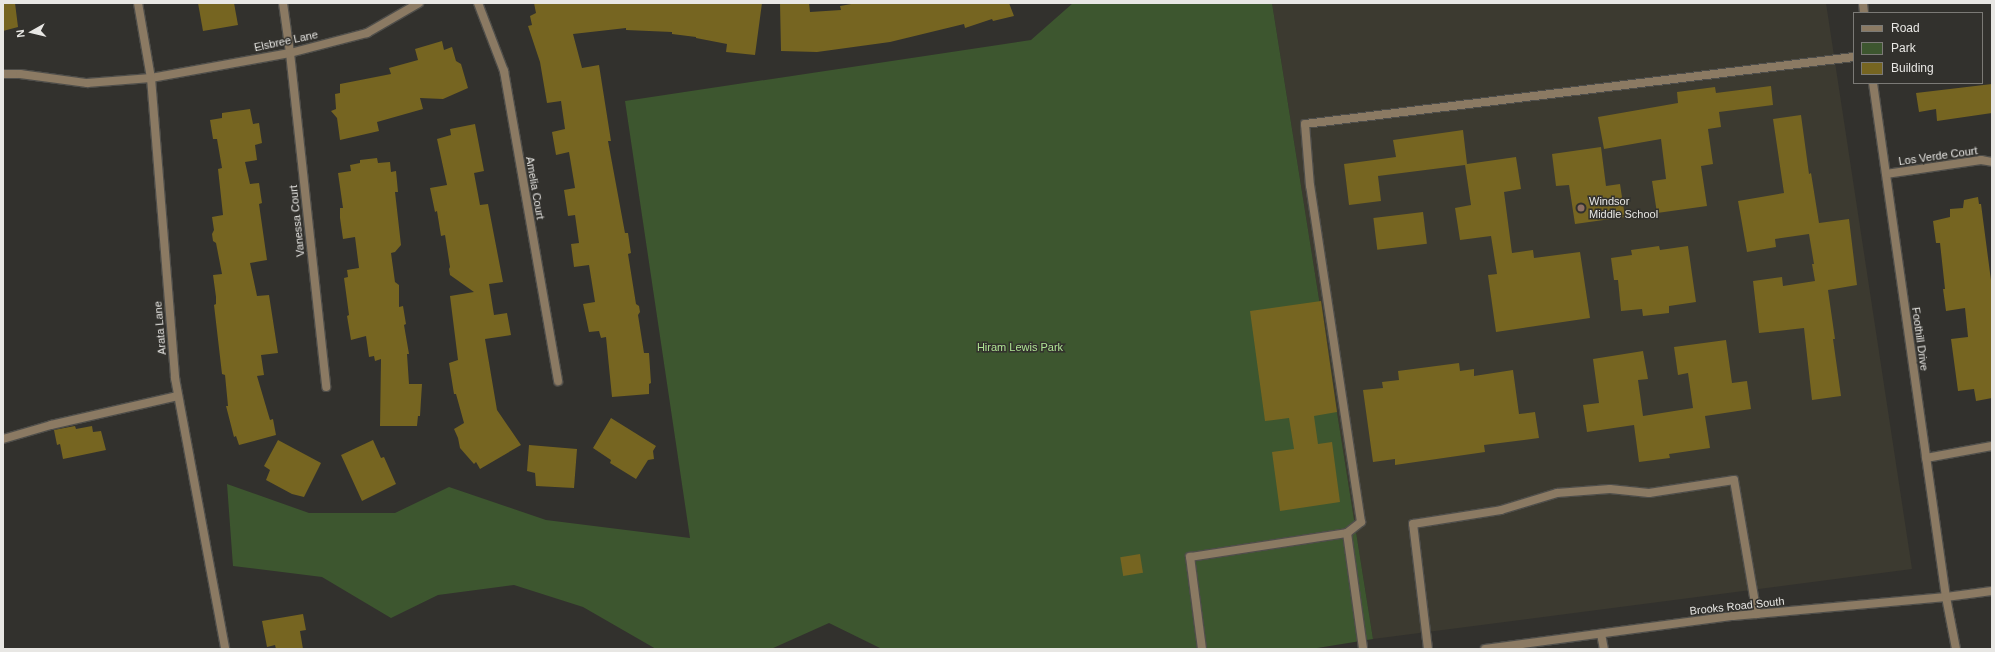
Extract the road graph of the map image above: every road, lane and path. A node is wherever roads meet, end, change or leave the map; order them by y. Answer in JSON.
{"nodes":[{"id":1,"x":138,"y":3,"type":"edge"},
{"id":2,"x":282,"y":3,"type":"edge"},
{"id":3,"x":419,"y":3,"type":"edge"},
{"id":4,"x":478,"y":3,"type":"edge"},
{"id":5,"x":290,"y":53,"type":"junction"},
{"id":6,"x":1853,"y":57,"type":"edge"},
{"id":7,"x":3,"y":74,"type":"edge"},
{"id":8,"x":150,"y":78,"type":"junction"},
{"id":9,"x":1873,"y":84,"type":"edge"},
{"id":10,"x":1992,"y":162,"type":"edge"},
{"id":11,"x":1886,"y":174,"type":"junction"},
{"id":12,"x":558,"y":381,"type":"dead end"},
{"id":13,"x":326,"y":386,"type":"dead end"},
{"id":14,"x":178,"y":396,"type":"junction"},
{"id":15,"x":3,"y":439,"type":"edge"},
{"id":16,"x":1992,"y":446,"type":"edge"},
{"id":17,"x":1926,"y":458,"type":"junction"},
{"id":18,"x":1347,"y":533,"type":"junction"},
{"id":19,"x":1992,"y":591,"type":"edge"},
{"id":20,"x":1946,"y":597,"type":"junction"},
{"id":21,"x":1756,"y":614,"type":"junction"},
{"id":22,"x":1601,"y":634,"type":"junction"},
{"id":23,"x":225,"y":649,"type":"edge"},
{"id":24,"x":1202,"y":649,"type":"edge"},
{"id":25,"x":1363,"y":649,"type":"edge"},
{"id":26,"x":1428,"y":649,"type":"edge"},
{"id":27,"x":1485,"y":649,"type":"edge"},
{"id":28,"x":1604,"y":649,"type":"edge"},
{"id":29,"x":1956,"y":649,"type":"edge"}],
"edges":[{"from":1,"to":8,"type":"street","name":"Arata Lane"},
{"from":2,"to":5,"type":"street","name":"Vanessa Court"},
{"from":3,"to":5,"type":"street","name":"Elsbree Lane"},
{"from":4,"to":12,"type":"street","name":"Amelia Court"},
{"from":5,"to":8,"type":"street","name":"Elsbree Lane"},
{"from":5,"to":13,"type":"street","name":"Vanessa Court"},
{"from":6,"to":18,"type":"street"},
{"from":7,"to":8,"type":"street","name":"Elsbree Lane"},
{"from":8,"to":14,"type":"street","name":"Arata Lane"},
{"from":9,"to":11,"type":"street","name":"Foothill Drive"},
{"from":10,"to":11,"type":"street","name":"Los Verde Court"},
{"from":11,"to":17,"type":"street","name":"Foothill Drive"},
{"from":14,"to":15,"type":"street"},
{"from":14,"to":23,"type":"street","name":"Arata Lane"},
{"from":16,"to":17,"type":"street"},
{"from":17,"to":20,"type":"street","name":"Foothill Drive"},
{"from":18,"to":24,"type":"street"},
{"from":18,"to":25,"type":"street"},
{"from":19,"to":20,"type":"street","name":"Brooks Road South"},
{"from":20,"to":21,"type":"street","name":"Brooks Road South"},
{"from":20,"to":29,"type":"street","name":"Foothill Drive"},
{"from":21,"to":22,"type":"street","name":"Brooks Road South"},
{"from":21,"to":26,"type":"street"},
{"from":22,"to":27,"type":"street","name":"Brooks Road South"},
{"from":22,"to":28,"type":"street"}]}
